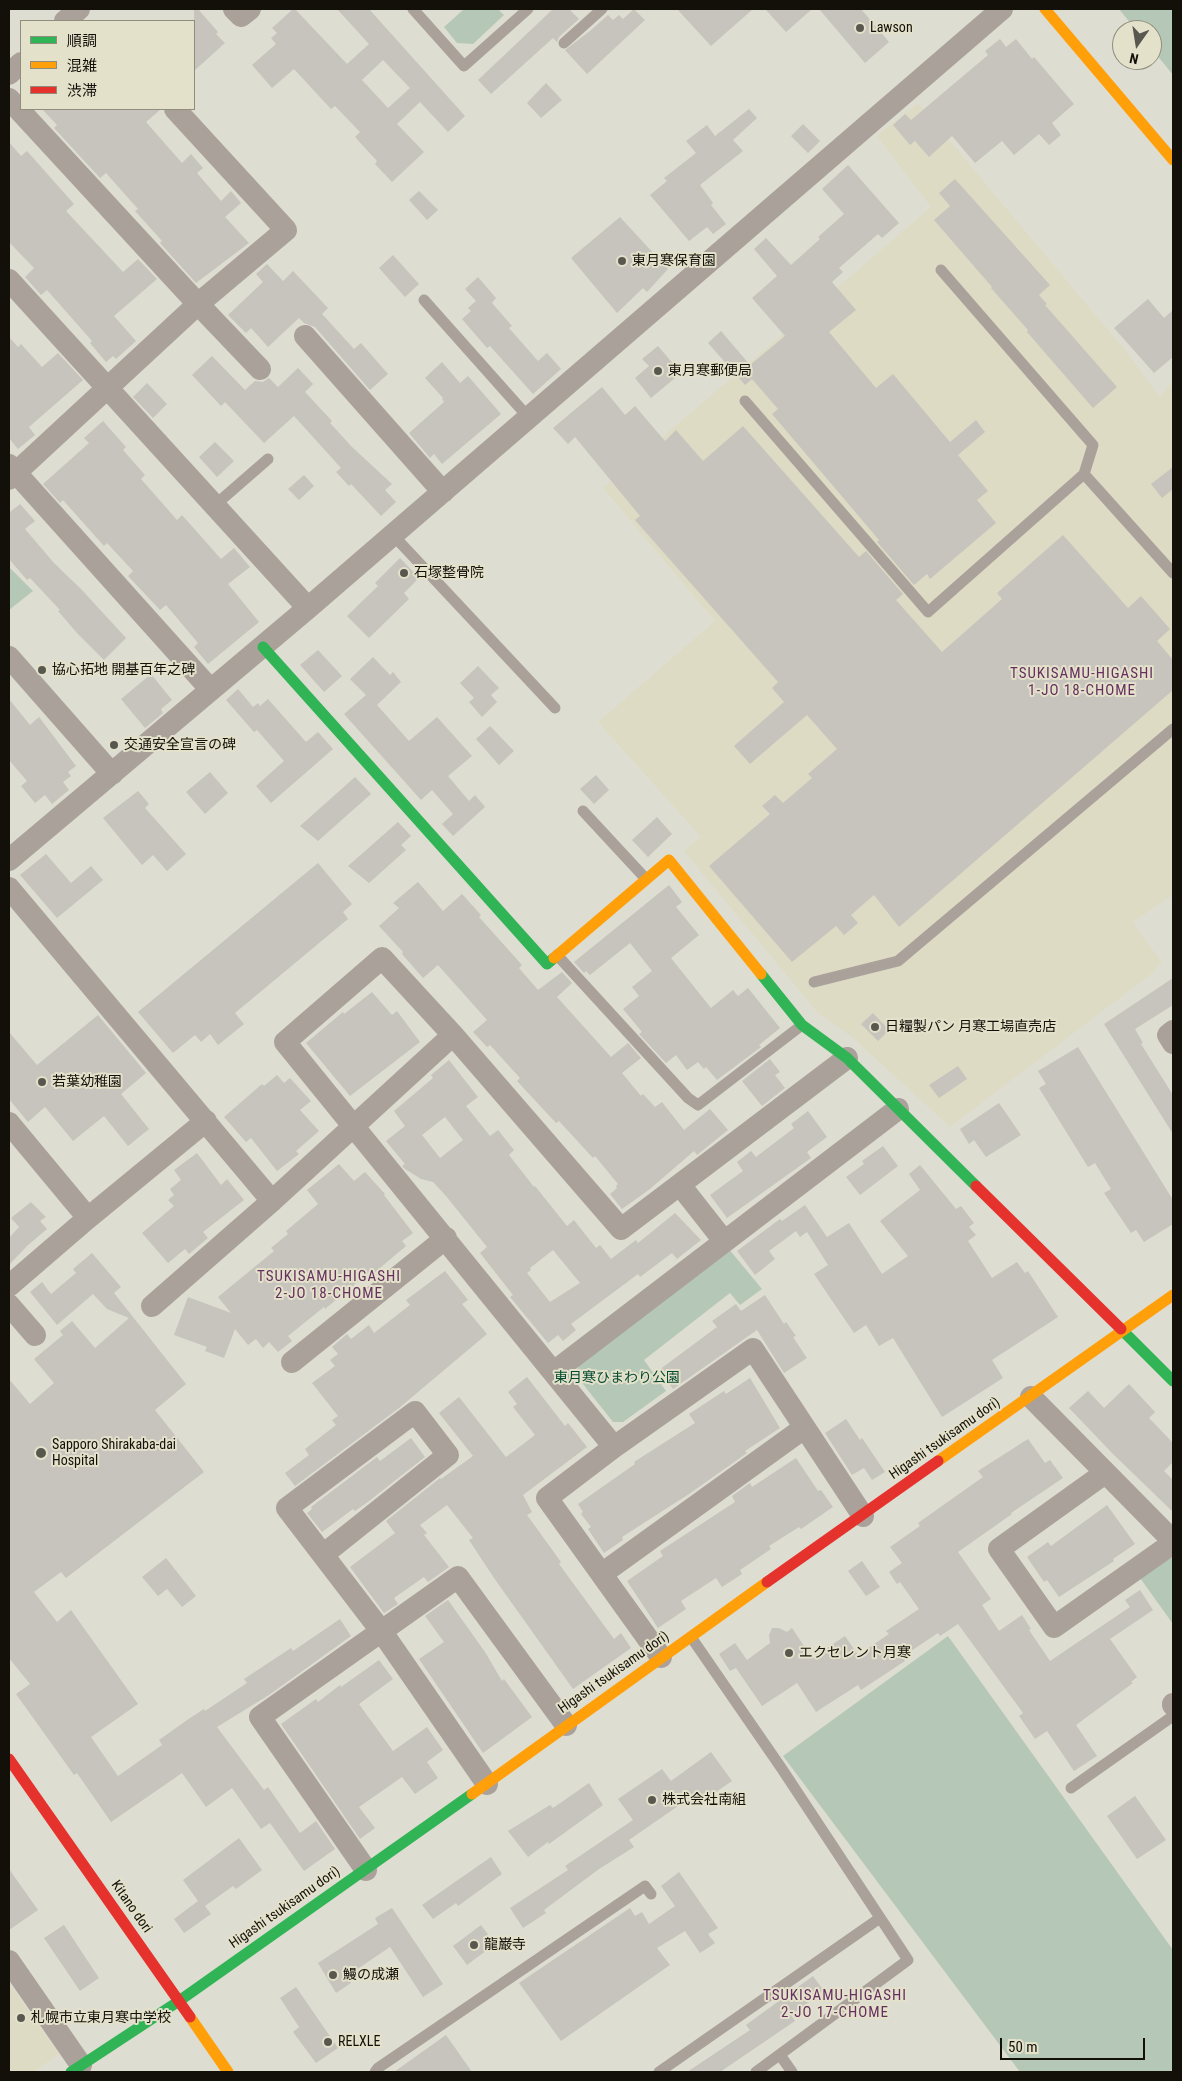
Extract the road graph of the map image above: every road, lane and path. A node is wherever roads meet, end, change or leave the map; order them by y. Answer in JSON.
{"nodes":[{"id":1,"x":79,"y":9,"type":"edge"},
{"id":2,"x":83,"y":9,"type":"edge"},
{"id":3,"x":234,"y":9,"type":"edge"},
{"id":4,"x":250,"y":9,"type":"edge"},
{"id":5,"x":413,"y":9,"type":"edge"},
{"id":6,"x":528,"y":9,"type":"edge"},
{"id":7,"x":602,"y":9,"type":"edge"},
{"id":8,"x":1002,"y":9,"type":"edge"},
{"id":9,"x":1045,"y":9,"type":"edge"},
{"id":10,"x":66,"y":20,"type":"edge"},
{"id":11,"x":94,"y":20,"type":"edge"},
{"id":12,"x":564,"y":43,"type":"dead end"},
{"id":13,"x":20,"y":64,"type":"edge"},
{"id":14,"x":9,"y":74,"type":"edge"},
{"id":15,"x":9,"y":99,"type":"edge"},
{"id":16,"x":176,"y":110,"type":"edge"},
{"id":17,"x":1173,"y":160,"type":"edge"},
{"id":18,"x":941,"y":270,"type":"dead end"},
{"id":19,"x":9,"y":280,"type":"edge"},
{"id":20,"x":424,"y":300,"type":"dead end"},
{"id":21,"x":198,"y":304,"type":"junction"},
{"id":22,"x":305,"y":336,"type":"dead end"},
{"id":23,"x":260,"y":369,"type":"dead end"},
{"id":24,"x":106,"y":388,"type":"junction"},
{"id":25,"x":746,"y":401,"type":"dead end"},
{"id":26,"x":529,"y":418,"type":"junction"},
{"id":27,"x":268,"y":458,"type":"dead end"},
{"id":28,"x":11,"y":472,"type":"edge"},
{"id":29,"x":1084,"y":474,"type":"junction"},
{"id":30,"x":443,"y":492,"type":"junction"},
{"id":31,"x":214,"y":506,"type":"junction"},
{"id":32,"x":393,"y":535,"type":"junction"},
{"id":33,"x":1173,"y":573,"type":"edge"},
{"id":34,"x":308,"y":608,"type":"junction"},
{"id":35,"x":263,"y":646,"type":"junction"},
{"id":36,"x":9,"y":657,"type":"edge"},
{"id":37,"x":211,"y":690,"type":"junction"},
{"id":38,"x":555,"y":708,"type":"dead end"},
{"id":39,"x":1173,"y":729,"type":"edge"},
{"id":40,"x":112,"y":774,"type":"junction"},
{"id":41,"x":582,"y":811,"type":"dead end"},
{"id":42,"x":9,"y":860,"type":"edge"},
{"id":43,"x":646,"y":879,"type":"junction"},
{"id":44,"x":9,"y":888,"type":"edge"},
{"id":45,"x":557,"y":955,"type":"junction"},
{"id":46,"x":814,"y":982,"type":"dead end"},
{"id":47,"x":802,"y":1026,"type":"junction"},
{"id":48,"x":1173,"y":1031,"type":"edge"},
{"id":49,"x":453,"y":1035,"type":"junction"},
{"id":50,"x":1173,"y":1044,"type":"edge"},
{"id":51,"x":847,"y":1058,"type":"junction"},
{"id":52,"x":898,"y":1109,"type":"junction"},
{"id":53,"x":206,"y":1121,"type":"junction"},
{"id":54,"x":9,"y":1124,"type":"edge"},
{"id":55,"x":354,"y":1126,"type":"junction"},
{"id":56,"x":680,"y":1185,"type":"junction"},
{"id":57,"x":272,"y":1201,"type":"junction"},
{"id":58,"x":88,"y":1218,"type":"junction"},
{"id":59,"x":446,"y":1238,"type":"junction"},
{"id":60,"x":724,"y":1242,"type":"junction"},
{"id":61,"x":9,"y":1286,"type":"edge"},
{"id":62,"x":1173,"y":1295,"type":"edge"},
{"id":63,"x":9,"y":1305,"type":"edge"},
{"id":64,"x":152,"y":1306,"type":"dead end"},
{"id":65,"x":1123,"y":1332,"type":"junction"},
{"id":66,"x":36,"y":1335,"type":"dead end"},
{"id":67,"x":292,"y":1362,"type":"dead end"},
{"id":68,"x":555,"y":1371,"type":"junction"},
{"id":69,"x":1173,"y":1381,"type":"edge"},
{"id":70,"x":1031,"y":1397,"type":"junction"},
{"id":71,"x":804,"y":1428,"type":"junction"},
{"id":72,"x":614,"y":1447,"type":"junction"},
{"id":73,"x":1106,"y":1473,"type":"junction"},
{"id":74,"x":863,"y":1516,"type":"junction"},
{"id":75,"x":1173,"y":1542,"type":"edge"},
{"id":76,"x":324,"y":1554,"type":"junction"},
{"id":77,"x":602,"y":1573,"type":"junction"},
{"id":78,"x":382,"y":1632,"type":"junction"},
{"id":79,"x":692,"y":1636,"type":"junction"},
{"id":80,"x":662,"y":1657,"type":"junction"},
{"id":81,"x":1173,"y":1716,"type":"edge"},
{"id":82,"x":566,"y":1726,"type":"junction"},
{"id":83,"x":9,"y":1759,"type":"edge"},
{"id":84,"x":487,"y":1784,"type":"junction"},
{"id":85,"x":1072,"y":1788,"type":"dead end"},
{"id":86,"x":366,"y":1870,"type":"junction"},
{"id":87,"x":651,"y":1894,"type":"dead end"},
{"id":88,"x":880,"y":1918,"type":"junction"},
{"id":89,"x":9,"y":1961,"type":"edge"},
{"id":90,"x":178,"y":2001,"type":"junction"},
{"id":91,"x":780,"y":2055,"type":"junction"},
{"id":92,"x":76,"y":2069,"type":"edge"},
{"id":93,"x":228,"y":2072,"type":"edge"},
{"id":94,"x":375,"y":2072,"type":"edge"},
{"id":95,"x":659,"y":2072,"type":"edge"},
{"id":96,"x":756,"y":2072,"type":"edge"},
{"id":97,"x":792,"y":2072,"type":"edge"}],
"edges":[{"from":1,"to":10,"type":"street"},
{"from":2,"to":11,"type":"street"},
{"from":3,"to":4,"type":"street"},
{"from":5,"to":6,"type":"lane"},
{"from":7,"to":12,"type":"lane"},
{"from":8,"to":26,"type":"street"},
{"from":9,"to":17,"type":"main road"},
{"from":13,"to":14,"type":"street"},
{"from":15,"to":21,"type":"street"},
{"from":16,"to":21,"type":"street"},
{"from":18,"to":29,"type":"lane"},
{"from":19,"to":24,"type":"street"},
{"from":20,"to":26,"type":"lane"},
{"from":21,"to":23,"type":"street"},
{"from":21,"to":24,"type":"street"},
{"from":22,"to":30,"type":"street"},
{"from":24,"to":28,"type":"street"},
{"from":24,"to":31,"type":"street"},
{"from":25,"to":29,"type":"lane"},
{"from":26,"to":30,"type":"street"},
{"from":27,"to":31,"type":"lane"},
{"from":28,"to":37,"type":"street"},
{"from":29,"to":33,"type":"lane"},
{"from":30,"to":32,"type":"street"},
{"from":31,"to":34,"type":"street"},
{"from":32,"to":34,"type":"street"},
{"from":32,"to":38,"type":"lane"},
{"from":34,"to":35,"type":"street"},
{"from":35,"to":37,"type":"street"},
{"from":35,"to":45,"type":"main road"},
{"from":36,"to":40,"type":"street"},
{"from":37,"to":40,"type":"street"},
{"from":39,"to":46,"type":"lane"},
{"from":40,"to":42,"type":"street"},
{"from":41,"to":43,"type":"lane"},
{"from":43,"to":45,"type":"main road"},
{"from":43,"to":47,"type":"main road"},
{"from":44,"to":53,"type":"street"},
{"from":45,"to":47,"type":"lane"},
{"from":47,"to":51,"type":"main road"},
{"from":48,"to":50,"type":"street"},
{"from":49,"to":55,"type":"street"},
{"from":49,"to":55,"type":"street"},
{"from":49,"to":56,"type":"street"},
{"from":51,"to":52,"type":"main road"},
{"from":51,"to":56,"type":"street"},
{"from":52,"to":60,"type":"street"},
{"from":52,"to":65,"type":"main road"},
{"from":53,"to":57,"type":"street"},
{"from":53,"to":58,"type":"street"},
{"from":54,"to":58,"type":"street"},
{"from":55,"to":57,"type":"street"},
{"from":55,"to":59,"type":"street"},
{"from":56,"to":60,"type":"street"},
{"from":57,"to":64,"type":"street"},
{"from":58,"to":61,"type":"street"},
{"from":59,"to":67,"type":"street"},
{"from":59,"to":68,"type":"street"},
{"from":60,"to":68,"type":"street"},
{"from":62,"to":65,"type":"main road","name":"Higashi tsukisamu dori)"},
{"from":63,"to":66,"type":"street"},
{"from":65,"to":69,"type":"main road"},
{"from":65,"to":70,"type":"main road","name":"Higashi tsukisamu dori)"},
{"from":68,"to":72,"type":"street"},
{"from":70,"to":73,"type":"street"},
{"from":70,"to":74,"type":"main road","name":"Higashi tsukisamu dori)"},
{"from":71,"to":72,"type":"street"},
{"from":71,"to":74,"type":"street"},
{"from":71,"to":77,"type":"street"},
{"from":72,"to":77,"type":"street"},
{"from":73,"to":75,"type":"street"},
{"from":73,"to":75,"type":"street"},
{"from":74,"to":79,"type":"main road","name":"Higashi tsukisamu dori)"},
{"from":76,"to":76,"type":"street"},
{"from":76,"to":78,"type":"street"},
{"from":77,"to":80,"type":"street"},
{"from":78,"to":82,"type":"street"},
{"from":78,"to":84,"type":"street"},
{"from":78,"to":86,"type":"street"},
{"from":79,"to":80,"type":"main road","name":"Higashi tsukisamu dori)"},
{"from":79,"to":88,"type":"lane"},
{"from":80,"to":82,"type":"main road","name":"Higashi tsukisamu dori)"},
{"from":81,"to":85,"type":"lane"},
{"from":82,"to":84,"type":"main road","name":"Higashi tsukisamu dori)"},
{"from":83,"to":90,"type":"main road","name":"Kitano dori"},
{"from":84,"to":86,"type":"main road","name":"Higashi tsukisamu dori)"},
{"from":86,"to":90,"type":"main road","name":"Higashi tsukisamu dori)"},
{"from":87,"to":94,"type":"lane"},
{"from":88,"to":91,"type":"lane"},
{"from":88,"to":95,"type":"lane"},
{"from":89,"to":92,"type":"street"},
{"from":90,"to":92,"type":"main road","name":"Higashi tsukisamu dori)"},
{"from":90,"to":93,"type":"main road","name":"Kitano dori"},
{"from":91,"to":96,"type":"lane"},
{"from":91,"to":97,"type":"lane"}]}
